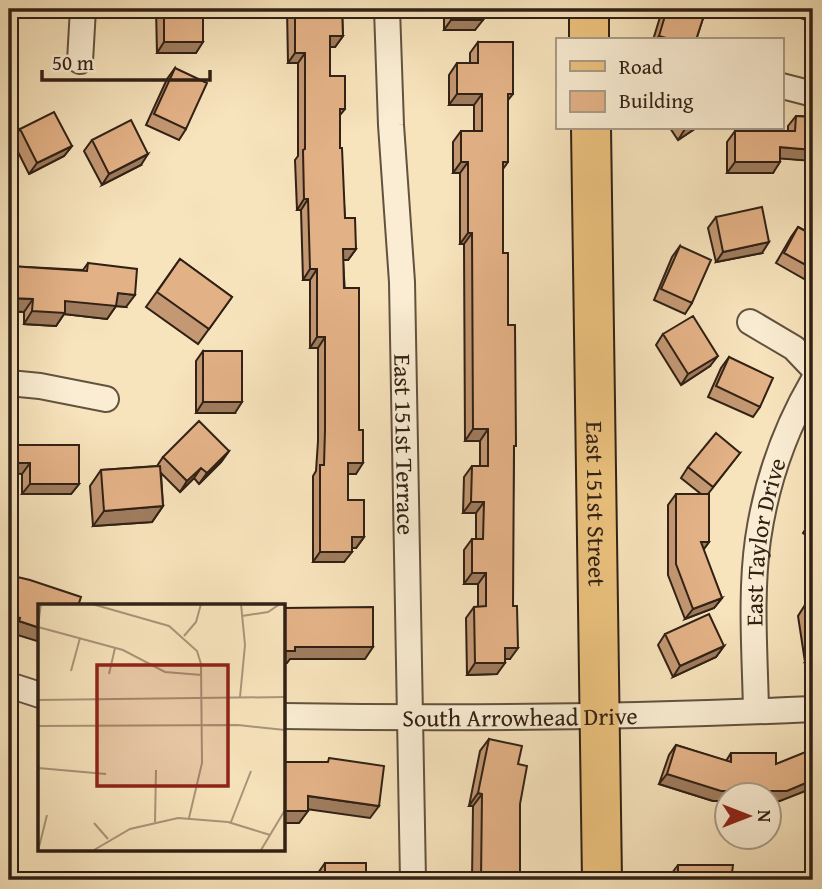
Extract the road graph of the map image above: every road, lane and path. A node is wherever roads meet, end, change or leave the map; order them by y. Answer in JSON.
{"nodes":[{"id":1,"x":83,"y":9,"type":"edge"},
{"id":2,"x":387,"y":9,"type":"edge"},
{"id":3,"x":589,"y":9,"type":"edge"},
{"id":4,"x":589,"y":38,"type":"edge"},
{"id":5,"x":80,"y":61,"type":"dead end"},
{"id":6,"x":784,"y":87,"type":"edge"},
{"id":7,"x":813,"y":94,"type":"edge"},
{"id":8,"x":591,"y":130,"type":"edge"},
{"id":9,"x":750,"y":322,"type":"dead end"},
{"id":10,"x":813,"y":368,"type":"edge"},
{"id":11,"x":813,"y":382,"type":"edge"},
{"id":12,"x":9,"y":383,"type":"edge"},
{"id":13,"x":106,"y":399,"type":"dead end"},
{"id":14,"x":9,"y":685,"type":"edge"},
{"id":15,"x":38,"y":694,"type":"edge"},
{"id":16,"x":813,"y":709,"type":"edge"},
{"id":17,"x":756,"y":711,"type":"junction"},
{"id":18,"x":600,"y":715,"type":"junction"},
{"id":19,"x":285,"y":716,"type":"edge"},
{"id":20,"x":411,"y":718,"type":"junction"},
{"id":21,"x":413,"y":880,"type":"edge"},
{"id":22,"x":602,"y":880,"type":"edge"}],
"edges":[{"from":1,"to":5,"type":"street"},
{"from":2,"to":20,"type":"street","name":"East 151st Terrace"},
{"from":3,"to":4,"type":"main road"},
{"from":6,"to":7,"type":"street"},
{"from":8,"to":18,"type":"main road","name":"East 151st Street"},
{"from":9,"to":10,"type":"street"},
{"from":11,"to":17,"type":"street","name":"East Taylor Drive"},
{"from":12,"to":13,"type":"street"},
{"from":14,"to":15,"type":"street"},
{"from":16,"to":17,"type":"street","name":"South Arrowhead Drive"},
{"from":17,"to":18,"type":"street","name":"South Arrowhead Drive"},
{"from":18,"to":20,"type":"street","name":"South Arrowhead Drive"},
{"from":18,"to":22,"type":"main road","name":"East 151st Street"},
{"from":19,"to":20,"type":"street","name":"South Arrowhead Drive"},
{"from":20,"to":21,"type":"street","name":"East 151st Terrace"}]}
